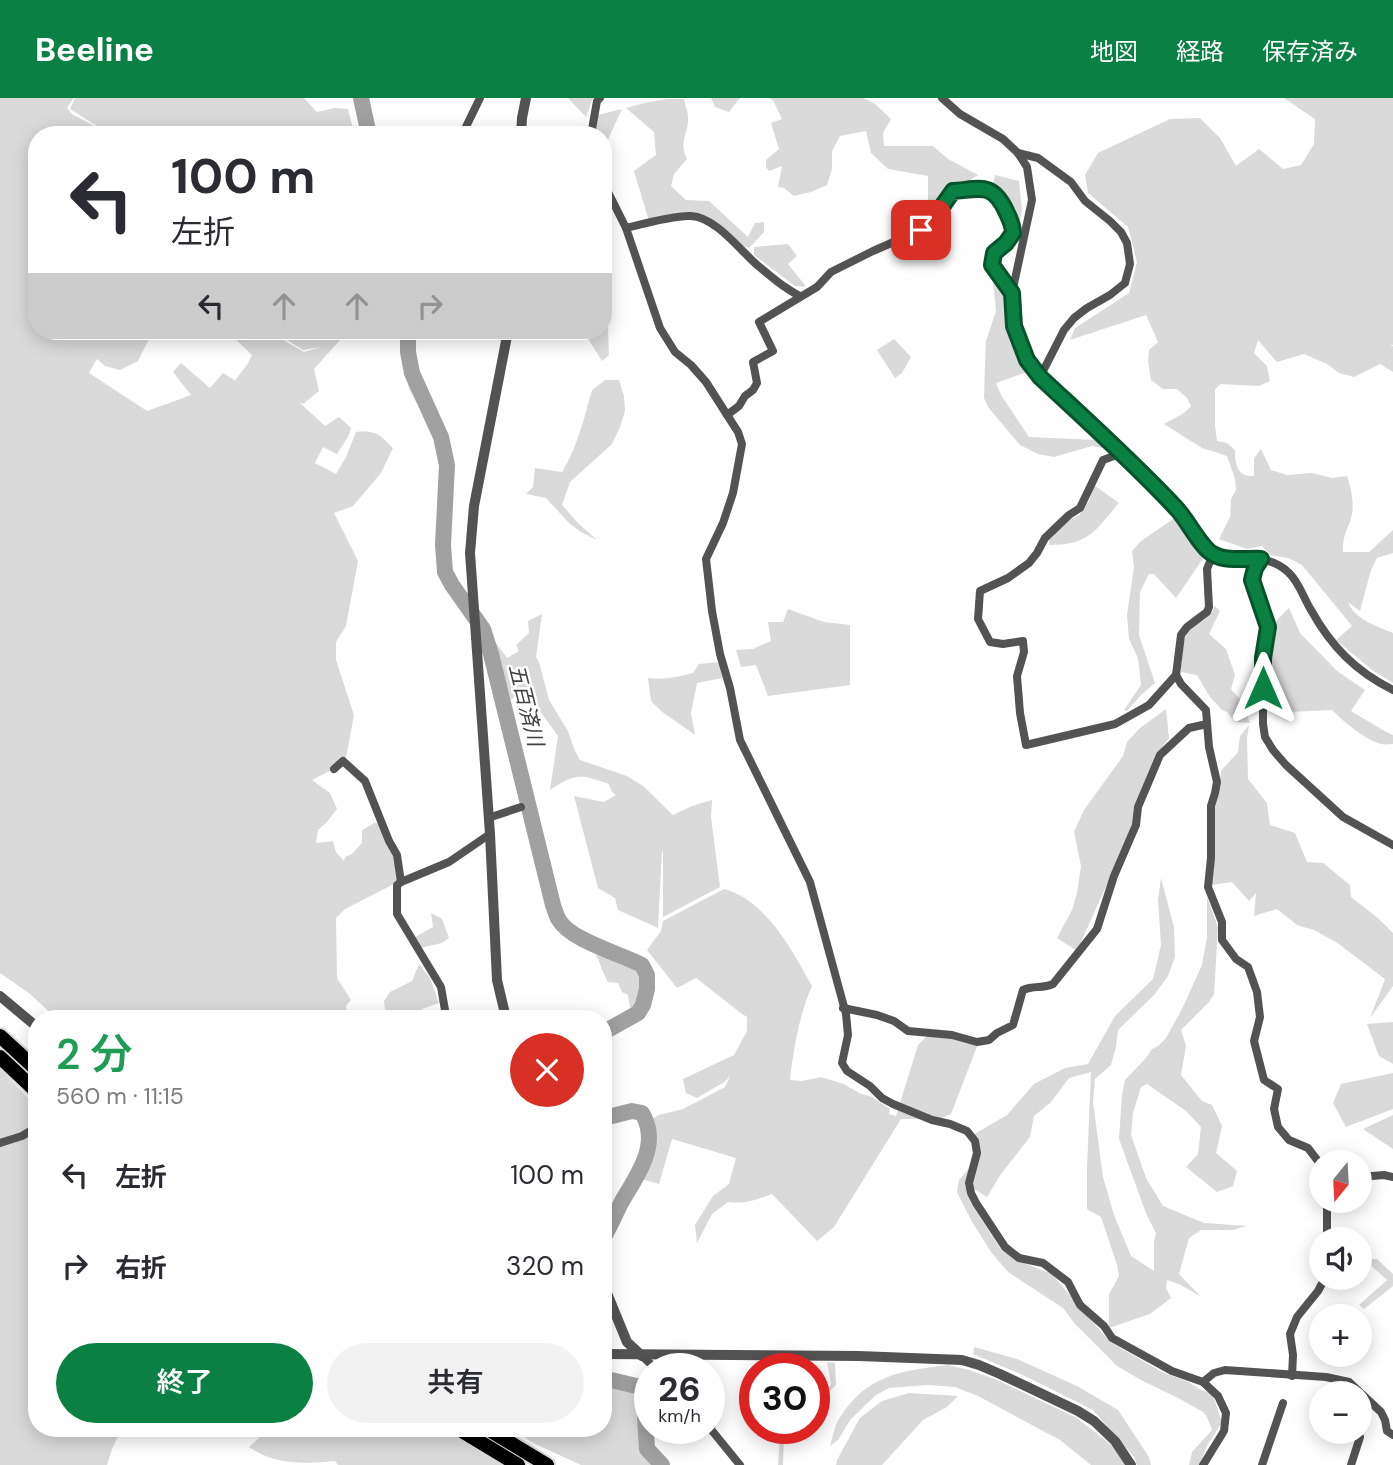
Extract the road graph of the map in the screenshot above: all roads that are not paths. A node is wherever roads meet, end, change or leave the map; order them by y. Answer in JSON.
{"nodes":[{"id":1,"x":480,"y":98,"type":"edge"},
{"id":2,"x":600,"y":98,"type":"edge"},
{"id":3,"x":942,"y":98,"type":"edge"},
{"id":4,"x":525,"y":99,"type":"edge"},
{"id":5,"x":466,"y":126,"type":"edge"},
{"id":6,"x":522,"y":126,"type":"edge"},
{"id":7,"x":593,"y":126,"type":"edge"},
{"id":8,"x":1018,"y":153,"type":"junction"},
{"id":9,"x":612,"y":200,"type":"edge"},
{"id":10,"x":626,"y":228,"type":"junction"},
{"id":11,"x":1012,"y":293,"type":"junction"},
{"id":12,"x":800,"y":296,"type":"junction"},
{"id":13,"x":506,"y":340,"type":"edge"},
{"id":14,"x":1040,"y":377,"type":"junction"},
{"id":15,"x":727,"y":415,"type":"junction"},
{"id":16,"x":1122,"y":453,"type":"junction"},
{"id":17,"x":1213,"y":554,"type":"junction"},
{"id":18,"x":1261,"y":559,"type":"junction"},
{"id":19,"x":1176,"y":675,"type":"junction"},
{"id":20,"x":1393,"y":690,"type":"edge"},
{"id":21,"x":1207,"y":724,"type":"junction"},
{"id":22,"x":334,"y":769,"type":"dead end"},
{"id":23,"x":521,"y":807,"type":"dead end"},
{"id":24,"x":488,"y":818,"type":"junction"},
{"id":25,"x":490,"y":834,"type":"junction"},
{"id":26,"x":1393,"y":845,"type":"edge"},
{"id":27,"x":401,"y":882,"type":"junction"},
{"id":28,"x":0,"y":996,"type":"edge"},
{"id":29,"x":843,"y":1008,"type":"junction"},
{"id":30,"x":445,"y":1010,"type":"edge"},
{"id":31,"x":504,"y":1010,"type":"edge"},
{"id":32,"x":28,"y":1019,"type":"edge"},
{"id":33,"x":0,"y":1036,"type":"edge"},
{"id":34,"x":0,"y":1057,"type":"edge"},
{"id":35,"x":28,"y":1062,"type":"edge"},
{"id":36,"x":28,"y":1083,"type":"edge"},
{"id":37,"x":28,"y":1132,"type":"edge"},
{"id":38,"x":0,"y":1143,"type":"edge"},
{"id":39,"x":1310,"y":1150,"type":"edge"},
{"id":40,"x":1372,"y":1176,"type":"edge"},
{"id":41,"x":1393,"y":1177,"type":"edge"},
{"id":42,"x":1319,"y":1290,"type":"edge"},
{"id":43,"x":612,"y":1305,"type":"edge"},
{"id":44,"x":639,"y":1353,"type":"edge"},
{"id":45,"x":612,"y":1354,"type":"edge"},
{"id":46,"x":634,"y":1356,"type":"edge"},
{"id":47,"x":725,"y":1356,"type":"edge"},
{"id":48,"x":1292,"y":1376,"type":"junction"},
{"id":49,"x":1203,"y":1382,"type":"junction"},
{"id":50,"x":1283,"y":1404,"type":"dead end"},
{"id":51,"x":1393,"y":1436,"type":"edge"},
{"id":52,"x":472,"y":1437,"type":"edge"},
{"id":53,"x":501,"y":1437,"type":"edge"},
{"id":54,"x":723,"y":1444,"type":"edge"},
{"id":55,"x":1358,"y":1444,"type":"edge"},
{"id":56,"x":518,"y":1465,"type":"edge"},
{"id":57,"x":547,"y":1465,"type":"edge"},
{"id":58,"x":740,"y":1465,"type":"edge"},
{"id":59,"x":1131,"y":1465,"type":"edge"},
{"id":60,"x":1203,"y":1465,"type":"edge"},
{"id":61,"x":1262,"y":1465,"type":"edge"},
{"id":62,"x":1351,"y":1465,"type":"edge"}],
"edges":[{"from":1,"to":5,"type":"street"},
{"from":2,"to":7,"type":"street"},
{"from":3,"to":8,"type":"street"},
{"from":4,"to":6,"type":"street"},
{"from":8,"to":11,"type":"street"},
{"from":8,"to":14,"type":"street"},
{"from":9,"to":10,"type":"street"},
{"from":10,"to":12,"type":"street"},
{"from":10,"to":15,"type":"street"},
{"from":11,"to":12,"type":"street"},
{"from":11,"to":14,"type":"street"},
{"from":12,"to":15,"type":"street"},
{"from":13,"to":24,"type":"street"},
{"from":14,"to":16,"type":"street"},
{"from":15,"to":29,"type":"street"},
{"from":16,"to":17,"type":"street"},
{"from":16,"to":19,"type":"street"},
{"from":17,"to":18,"type":"street"},
{"from":17,"to":19,"type":"street"},
{"from":18,"to":20,"type":"street"},
{"from":18,"to":26,"type":"street"},
{"from":19,"to":21,"type":"street"},
{"from":21,"to":29,"type":"street"},
{"from":21,"to":39,"type":"street"},
{"from":22,"to":27,"type":"street"},
{"from":23,"to":24,"type":"street"},
{"from":24,"to":25,"type":"street"},
{"from":25,"to":27,"type":"street"},
{"from":25,"to":31,"type":"street"},
{"from":27,"to":30,"type":"street"},
{"from":28,"to":32,"type":"street"},
{"from":29,"to":49,"type":"street"},
{"from":33,"to":35,"type":"highway"},
{"from":34,"to":36,"type":"highway"},
{"from":37,"to":38,"type":"street"},
{"from":40,"to":41,"type":"street"},
{"from":42,"to":48,"type":"street"},
{"from":43,"to":44,"type":"street"},
{"from":45,"to":46,"type":"street"},
{"from":47,"to":59,"type":"street"},
{"from":48,"to":49,"type":"street"},
{"from":48,"to":51,"type":"street"},
{"from":49,"to":60,"type":"street"},
{"from":50,"to":61,"type":"street"},
{"from":52,"to":56,"type":"highway"},
{"from":53,"to":57,"type":"highway"},
{"from":54,"to":58,"type":"street"},
{"from":55,"to":62,"type":"street"}]}
